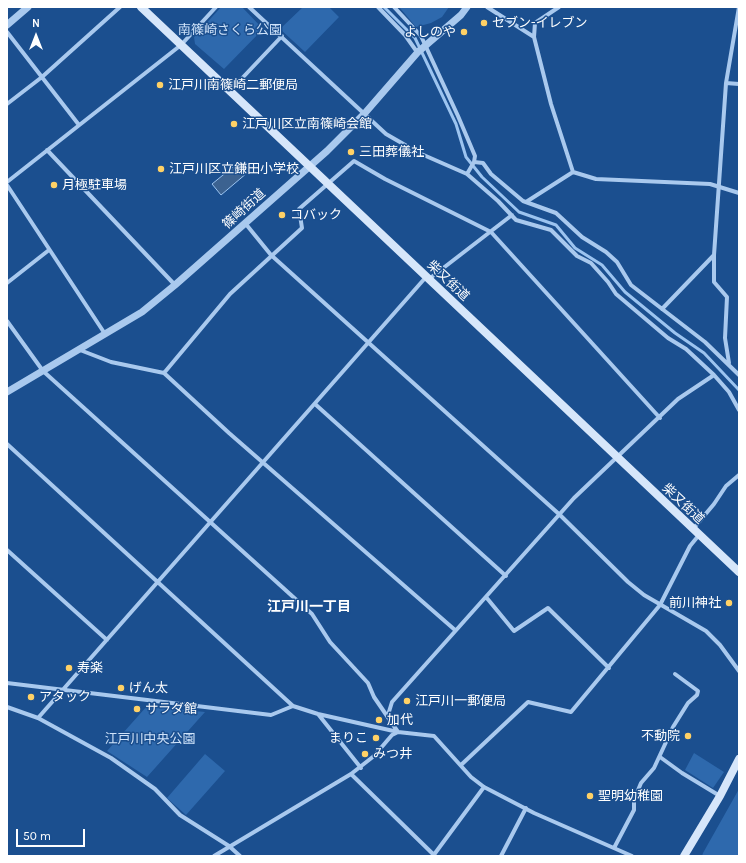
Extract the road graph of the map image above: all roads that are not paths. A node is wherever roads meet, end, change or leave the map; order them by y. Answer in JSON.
{"nodes":[{"id":1,"x":120,"y":7,"type":"edge"},
{"id":2,"x":140,"y":7,"type":"edge"},
{"id":3,"x":216,"y":7,"type":"edge"},
{"id":4,"x":249,"y":7,"type":"edge"},
{"id":5,"x":378,"y":7,"type":"edge"},
{"id":6,"x":394,"y":7,"type":"edge"},
{"id":7,"x":467,"y":7,"type":"edge"},
{"id":8,"x":487,"y":7,"type":"edge"},
{"id":9,"x":559,"y":7,"type":"edge"},
{"id":10,"x":739,"y":7,"type":"edge"},
{"id":11,"x":24,"y":8,"type":"edge"},
{"id":12,"x":7,"y":25,"type":"edge"},
{"id":13,"x":7,"y":32,"type":"edge"},
{"id":14,"x":282,"y":36,"type":"junction"},
{"id":15,"x":534,"y":37,"type":"junction"},
{"id":16,"x":181,"y":45,"type":"junction"},
{"id":17,"x":420,"y":50,"type":"junction"},
{"id":18,"x":42,"y":77,"type":"junction"},
{"id":19,"x":726,"y":83,"type":"junction"},
{"id":20,"x":739,"y":84,"type":"edge"},
{"id":21,"x":229,"y":91,"type":"junction"},
{"id":22,"x":7,"y":104,"type":"edge"},
{"id":23,"x":365,"y":113,"type":"junction"},
{"id":24,"x":79,"y":125,"type":"junction"},
{"id":25,"x":47,"y":150,"type":"junction"},
{"id":26,"x":474,"y":162,"type":"junction"},
{"id":27,"x":310,"y":167,"type":"junction"},
{"id":28,"x":573,"y":172,"type":"junction"},
{"id":29,"x":467,"y":174,"type":"junction"},
{"id":30,"x":7,"y":182,"type":"edge"},
{"id":31,"x":7,"y":185,"type":"edge"},
{"id":32,"x":329,"y":185,"type":"junction"},
{"id":33,"x":719,"y":187,"type":"junction"},
{"id":34,"x":739,"y":193,"type":"edge"},
{"id":35,"x":526,"y":202,"type":"junction"},
{"id":36,"x":512,"y":215,"type":"junction"},
{"id":37,"x":245,"y":223,"type":"junction"},
{"id":38,"x":491,"y":232,"type":"junction"},
{"id":39,"x":49,"y":250,"type":"junction"},
{"id":40,"x":271,"y":255,"type":"junction"},
{"id":41,"x":714,"y":255,"type":"junction"},
{"id":42,"x":427,"y":278,"type":"junction"},
{"id":43,"x":7,"y":283,"type":"edge"},
{"id":44,"x":175,"y":285,"type":"junction"},
{"id":45,"x":662,"y":310,"type":"junction"},
{"id":46,"x":7,"y":321,"type":"edge"},
{"id":47,"x":106,"y":334,"type":"junction"},
{"id":48,"x":368,"y":343,"type":"junction"},
{"id":49,"x":80,"y":350,"type":"junction"},
{"id":50,"x":729,"y":363,"type":"junction"},
{"id":51,"x":43,"y":371,"type":"junction"},
{"id":52,"x":164,"y":373,"type":"junction"},
{"id":53,"x":714,"y":375,"type":"junction"},
{"id":54,"x":739,"y":375,"type":"edge"},
{"id":55,"x":7,"y":392,"type":"edge"},
{"id":56,"x":314,"y":404,"type":"junction"},
{"id":57,"x":739,"y":410,"type":"edge"},
{"id":58,"x":660,"y":418,"type":"junction"},
{"id":59,"x":7,"y":444,"type":"edge"},
{"id":60,"x":617,"y":458,"type":"junction"},
{"id":61,"x":263,"y":463,"type":"junction"},
{"id":62,"x":739,"y":475,"type":"edge"},
{"id":63,"x":560,"y":515,"type":"junction"},
{"id":64,"x":210,"y":522,"type":"junction"},
{"id":65,"x":693,"y":529,"type":"junction"},
{"id":66,"x":700,"y":535,"type":"junction"},
{"id":67,"x":7,"y":550,"type":"edge"},
{"id":68,"x":739,"y":572,"type":"edge"},
{"id":69,"x":506,"y":576,"type":"junction"},
{"id":70,"x":158,"y":582,"type":"junction"},
{"id":71,"x":486,"y":597,"type":"junction"},
{"id":72,"x":660,"y":605,"type":"junction"},
{"id":73,"x":455,"y":630,"type":"junction"},
{"id":74,"x":107,"y":640,"type":"junction"},
{"id":75,"x":608,"y":668,"type":"junction"},
{"id":76,"x":739,"y":671,"type":"edge"},
{"id":77,"x":675,"y":674,"type":"dead end"},
{"id":78,"x":7,"y":683,"type":"edge"},
{"id":79,"x":63,"y":690,"type":"junction"},
{"id":80,"x":292,"y":706,"type":"junction"},
{"id":81,"x":7,"y":707,"type":"edge"},
{"id":82,"x":318,"y":714,"type":"junction"},
{"id":83,"x":388,"y":715,"type":"junction"},
{"id":84,"x":38,"y":718,"type":"junction"},
{"id":85,"x":398,"y":732,"type":"junction"},
{"id":86,"x":660,"y":757,"type":"junction"},
{"id":87,"x":739,"y":759,"type":"edge"},
{"id":88,"x":461,"y":765,"type":"junction"},
{"id":89,"x":361,"y":768,"type":"junction"},
{"id":90,"x":351,"y":774,"type":"junction"},
{"id":91,"x":484,"y":787,"type":"junction"},
{"id":92,"x":720,"y":796,"type":"junction"},
{"id":93,"x":526,"y":808,"type":"junction"},
{"id":94,"x":229,"y":846,"type":"junction"},
{"id":95,"x":614,"y":848,"type":"junction"},
{"id":96,"x":434,"y":855,"type":"edge"},
{"id":97,"x":214,"y":856,"type":"edge"},
{"id":98,"x":240,"y":856,"type":"edge"},
{"id":99,"x":501,"y":856,"type":"edge"},
{"id":100,"x":632,"y":856,"type":"edge"},
{"id":101,"x":684,"y":856,"type":"edge"}],
"edges":[{"from":1,"to":18,"type":"street"},
{"from":2,"to":16,"type":"main road","name":"柴又街道"},
{"from":3,"to":16,"type":"street"},
{"from":4,"to":14,"type":"street"},
{"from":5,"to":17,"type":"street"},
{"from":6,"to":17,"type":"street"},
{"from":7,"to":17,"type":"street","name":"篠崎街道"},
{"from":8,"to":15,"type":"street"},
{"from":9,"to":15,"type":"street"},
{"from":10,"to":19,"type":"street"},
{"from":11,"to":12,"type":"street"},
{"from":13,"to":18,"type":"street"},
{"from":14,"to":21,"type":"street"},
{"from":14,"to":23,"type":"street"},
{"from":15,"to":28,"type":"street"},
{"from":16,"to":21,"type":"main road","name":"柴又街道"},
{"from":16,"to":24,"type":"street"},
{"from":17,"to":23,"type":"street","name":"篠崎街道"},
{"from":17,"to":26,"type":"street"},
{"from":18,"to":22,"type":"street"},
{"from":18,"to":24,"type":"street"},
{"from":19,"to":20,"type":"street"},
{"from":19,"to":33,"type":"street"},
{"from":21,"to":27,"type":"main road","name":"柴又街道"},
{"from":23,"to":27,"type":"street","name":"篠崎街道"},
{"from":23,"to":29,"type":"street"},
{"from":24,"to":25,"type":"street"},
{"from":25,"to":30,"type":"street"},
{"from":25,"to":44,"type":"street"},
{"from":26,"to":29,"type":"street"},
{"from":26,"to":35,"type":"street"},
{"from":27,"to":32,"type":"main road","name":"柴又街道"},
{"from":27,"to":37,"type":"street","name":"篠崎街道"},
{"from":28,"to":33,"type":"street"},
{"from":28,"to":35,"type":"street"},
{"from":29,"to":36,"type":"street"},
{"from":31,"to":39,"type":"street"},
{"from":32,"to":38,"type":"street"},
{"from":32,"to":40,"type":"street"},
{"from":32,"to":42,"type":"main road","name":"柴又街道"},
{"from":33,"to":34,"type":"street"},
{"from":33,"to":41,"type":"street"},
{"from":35,"to":45,"type":"street"},
{"from":36,"to":38,"type":"street"},
{"from":36,"to":53,"type":"street"},
{"from":37,"to":40,"type":"street"},
{"from":37,"to":44,"type":"street","name":"篠崎街道"},
{"from":38,"to":42,"type":"street"},
{"from":38,"to":58,"type":"street"},
{"from":39,"to":43,"type":"street"},
{"from":39,"to":47,"type":"street"},
{"from":40,"to":48,"type":"street"},
{"from":40,"to":52,"type":"street"},
{"from":41,"to":45,"type":"street"},
{"from":41,"to":50,"type":"street"},
{"from":42,"to":48,"type":"street"},
{"from":42,"to":60,"type":"main road","name":"柴又街道"},
{"from":44,"to":47,"type":"street","name":"篠崎街道"},
{"from":45,"to":50,"type":"street"},
{"from":46,"to":51,"type":"street"},
{"from":47,"to":49,"type":"street","name":"篠崎街道"},
{"from":48,"to":56,"type":"street"},
{"from":48,"to":63,"type":"street"},
{"from":49,"to":51,"type":"street","name":"篠崎街道"},
{"from":49,"to":52,"type":"street"},
{"from":50,"to":54,"type":"street"},
{"from":51,"to":55,"type":"street","name":"篠崎街道"},
{"from":51,"to":64,"type":"street"},
{"from":52,"to":61,"type":"street"},
{"from":53,"to":57,"type":"street"},
{"from":53,"to":58,"type":"street"},
{"from":56,"to":61,"type":"street"},
{"from":56,"to":69,"type":"street"},
{"from":58,"to":60,"type":"street"},
{"from":59,"to":70,"type":"street"},
{"from":60,"to":63,"type":"street"},
{"from":60,"to":65,"type":"main road","name":"柴又街道"},
{"from":61,"to":64,"type":"street"},
{"from":61,"to":73,"type":"street"},
{"from":62,"to":65,"type":"street"},
{"from":63,"to":69,"type":"street"},
{"from":63,"to":72,"type":"street"},
{"from":64,"to":70,"type":"street"},
{"from":64,"to":83,"type":"street"},
{"from":65,"to":66,"type":"main road","name":"柴又街道"},
{"from":66,"to":68,"type":"main road","name":"柴又街道"},
{"from":66,"to":72,"type":"street"},
{"from":67,"to":74,"type":"street"},
{"from":69,"to":71,"type":"street"},
{"from":70,"to":74,"type":"street"},
{"from":70,"to":80,"type":"street"},
{"from":71,"to":73,"type":"street"},
{"from":71,"to":75,"type":"street"},
{"from":72,"to":75,"type":"street"},
{"from":72,"to":76,"type":"street"},
{"from":73,"to":83,"type":"street"},
{"from":74,"to":79,"type":"street"},
{"from":75,"to":88,"type":"street"},
{"from":77,"to":86,"type":"street"},
{"from":78,"to":79,"type":"street"},
{"from":79,"to":80,"type":"street"},
{"from":79,"to":84,"type":"street"},
{"from":80,"to":82,"type":"street"},
{"from":81,"to":84,"type":"street"},
{"from":82,"to":85,"type":"street"},
{"from":82,"to":89,"type":"street"},
{"from":83,"to":85,"type":"street"},
{"from":84,"to":94,"type":"street"},
{"from":85,"to":88,"type":"street"},
{"from":85,"to":89,"type":"street"},
{"from":86,"to":92,"type":"street"},
{"from":86,"to":95,"type":"street"},
{"from":87,"to":92,"type":"main road"},
{"from":88,"to":91,"type":"street"},
{"from":89,"to":90,"type":"street"},
{"from":90,"to":94,"type":"street"},
{"from":90,"to":96,"type":"street"},
{"from":91,"to":93,"type":"street"},
{"from":91,"to":96,"type":"street"},
{"from":92,"to":101,"type":"main road"},
{"from":93,"to":95,"type":"street"},
{"from":93,"to":99,"type":"street"},
{"from":94,"to":97,"type":"street"},
{"from":94,"to":98,"type":"street"},
{"from":95,"to":100,"type":"street"}]}
